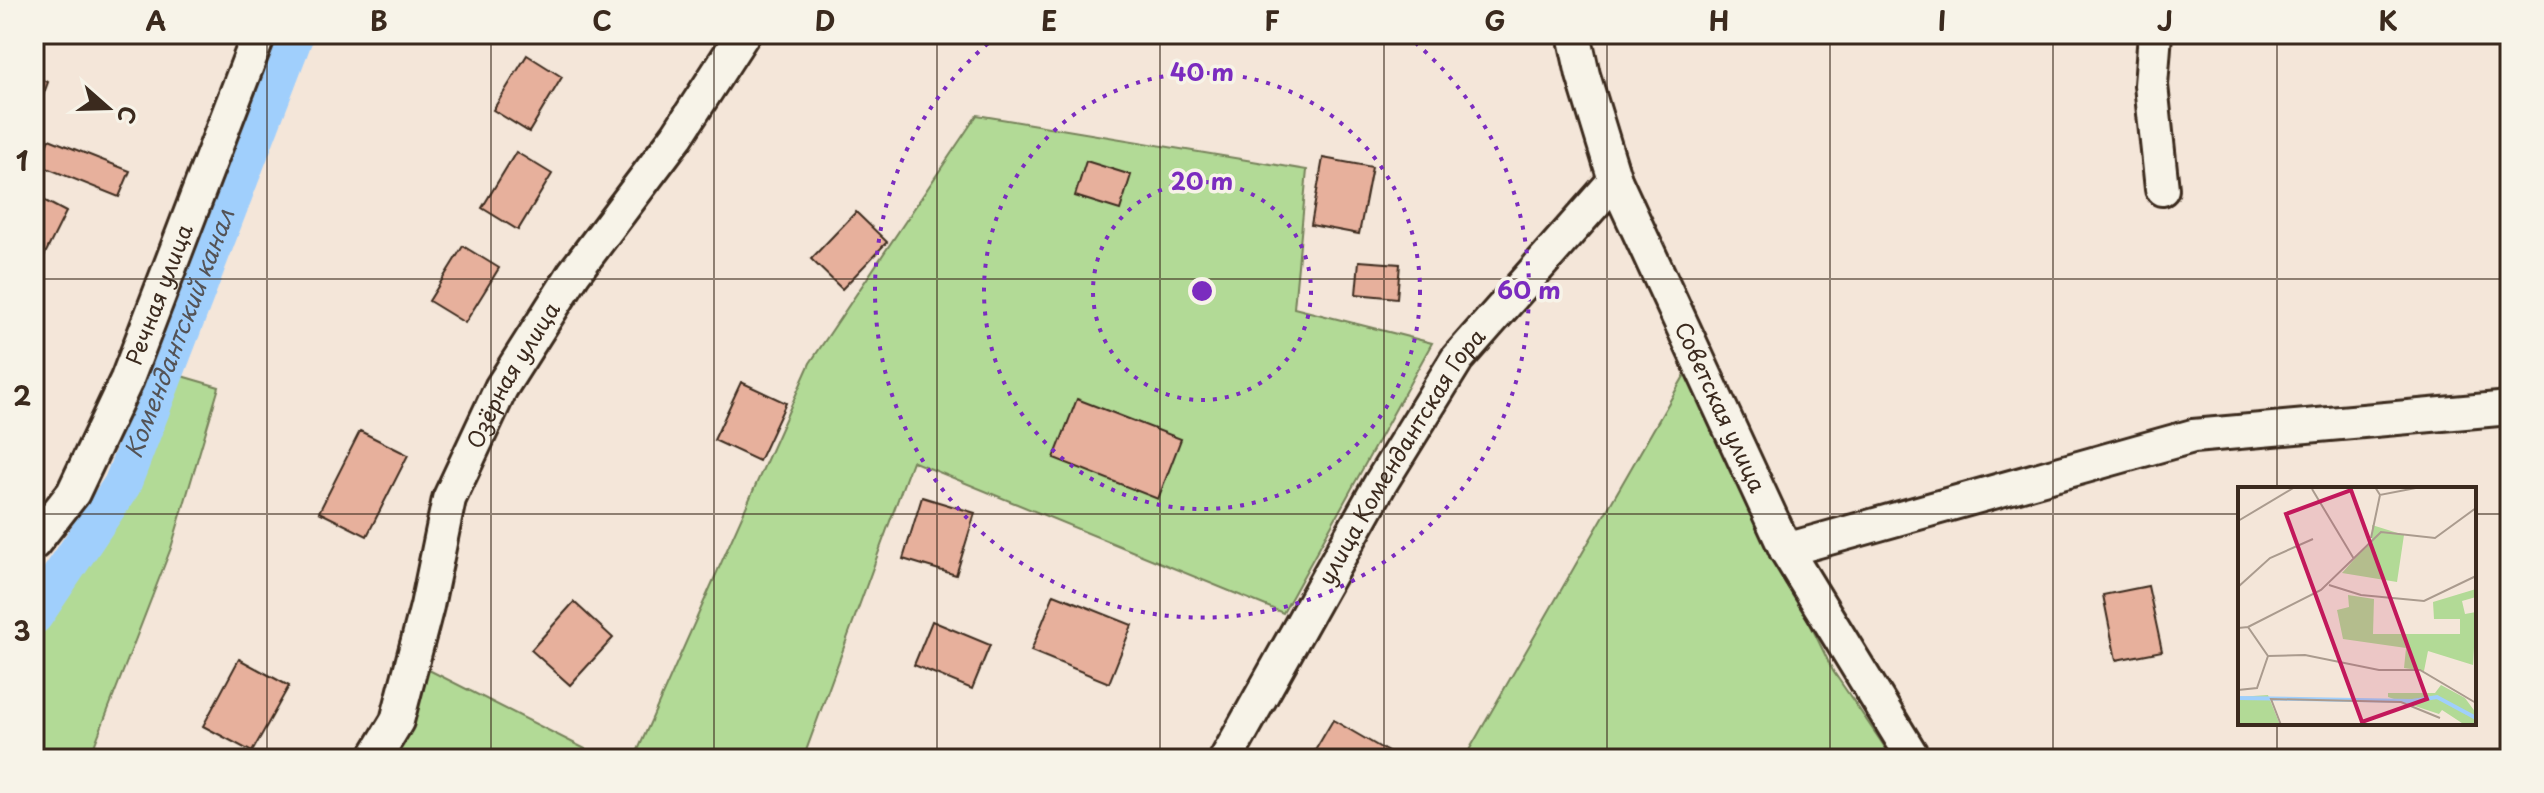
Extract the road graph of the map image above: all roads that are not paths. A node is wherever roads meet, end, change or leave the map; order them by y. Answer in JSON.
{"nodes":[{"id":1,"x":259,"y":34,"type":"edge"},
{"id":2,"x":743,"y":34,"type":"edge"},
{"id":3,"x":1574,"y":34,"type":"edge"},
{"id":4,"x":2155,"y":34,"type":"edge"},
{"id":5,"x":1615,"y":180,"type":"junction"},
{"id":6,"x":2162,"y":189,"type":"dead end"},
{"id":7,"x":2510,"y":408,"type":"edge"},
{"id":8,"x":34,"y":543,"type":"edge"},
{"id":9,"x":1786,"y":550,"type":"junction"},
{"id":10,"x":374,"y":759,"type":"edge"},
{"id":11,"x":1226,"y":759,"type":"edge"},
{"id":12,"x":1914,"y":759,"type":"edge"}],
"edges":[{"from":1,"to":8,"type":"street","name":"Речная улица"},
{"from":2,"to":10,"type":"street","name":"Озёрная улица"},
{"from":3,"to":5,"type":"street","name":"Советская улица"},
{"from":4,"to":6,"type":"street"},
{"from":5,"to":9,"type":"street","name":"Советская улица"},
{"from":5,"to":11,"type":"street","name":"улица Комендантская Гора"},
{"from":7,"to":9,"type":"street"},
{"from":9,"to":12,"type":"street","name":"Советская улица"}]}
